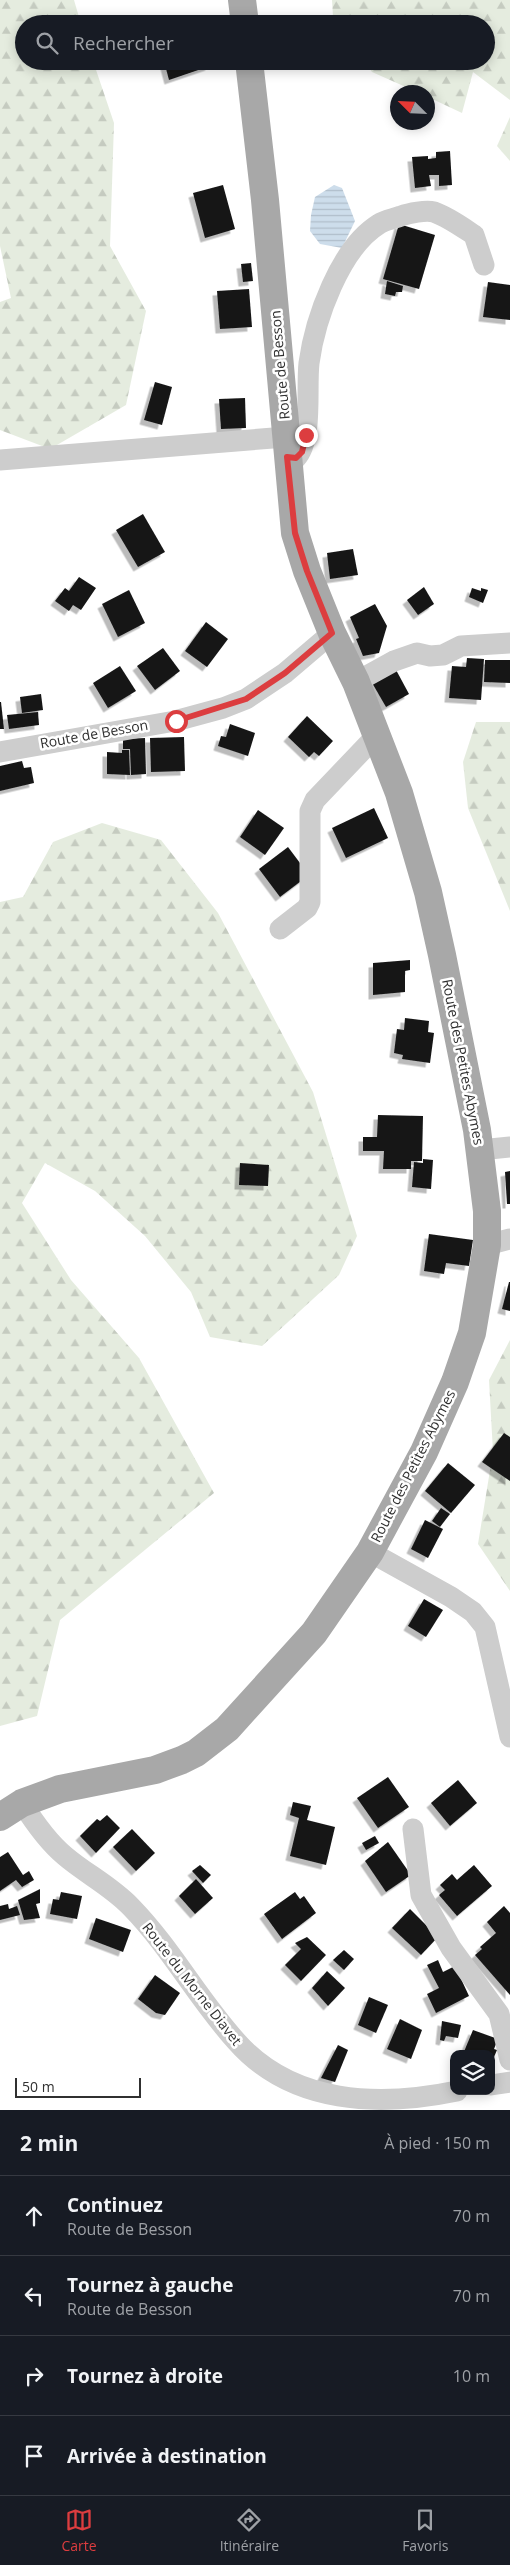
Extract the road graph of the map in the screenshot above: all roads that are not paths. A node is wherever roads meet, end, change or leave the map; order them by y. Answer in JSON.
{"nodes":[{"id":1,"x":242,"y":0,"type":"edge"},
{"id":2,"x":244,"y":15,"type":"edge"},
{"id":3,"x":250,"y":70,"type":"edge"},
{"id":4,"x":484,"y":265,"type":"dead end"},
{"id":5,"x":287,"y":447,"type":"junction"},
{"id":6,"x":0,"y":460,"type":"edge"},
{"id":7,"x":332,"y":633,"type":"junction"},
{"id":8,"x":510,"y":643,"type":"edge"},
{"id":9,"x":356,"y":682,"type":"junction"},
{"id":10,"x":376,"y":735,"type":"junction"},
{"id":11,"x":0,"y":752,"type":"edge"},
{"id":12,"x":280,"y":929,"type":"dead end"},
{"id":13,"x":510,"y":1147,"type":"edge"},
{"id":14,"x":480,"y":1150,"type":"junction"},
{"id":15,"x":499,"y":1242,"type":"edge"},
{"id":16,"x":370,"y":1552,"type":"junction"},
{"id":17,"x":510,"y":1738,"type":"edge"},
{"id":18,"x":11,"y":1810,"type":"edge"},
{"id":19,"x":413,"y":1829,"type":"dead end"},
{"id":20,"x":510,"y":2060,"type":"edge"},
{"id":21,"x":510,"y":2082,"type":"edge"},
{"id":22,"x":495,"y":2084,"type":"edge"},
{"id":23,"x":450,"y":2093,"type":"edge"},
{"id":24,"x":456,"y":2095,"type":"edge"},
{"id":25,"x":338,"y":2104,"type":"edge"},
{"id":26,"x":453,"y":2110,"type":"edge"}],
"edges":[{"from":1,"to":2,"type":"main road"},
{"from":3,"to":5,"type":"main road","name":"Route de Besson"},
{"from":4,"to":5,"type":"street"},
{"from":5,"to":6,"type":"street"},
{"from":5,"to":7,"type":"main road","name":"Route de Besson"},
{"from":7,"to":9,"type":"main road","name":"Route des Petites Abymes"},
{"from":7,"to":11,"type":"street","name":"Route de Besson"},
{"from":8,"to":9,"type":"street"},
{"from":9,"to":10,"type":"main road","name":"Route des Petites Abymes"},
{"from":10,"to":12,"type":"street"},
{"from":10,"to":14,"type":"main road","name":"Route des Petites Abymes"},
{"from":13,"to":14,"type":"street"},
{"from":14,"to":15,"type":"main road","name":"Route des Petites Abymes"},
{"from":15,"to":16,"type":"main road","name":"Route des Petites Abymes"},
{"from":16,"to":17,"type":"street"},
{"from":16,"to":18,"type":"main road","name":"Route des Petites Abymes"},
{"from":18,"to":25,"type":"street","name":"Route du Morne Diavet"},
{"from":19,"to":20,"type":"street"},
{"from":21,"to":22,"type":"street"},
{"from":23,"to":25,"type":"street","name":"Route du Morne Diavet"},
{"from":24,"to":26,"type":"street"}]}
